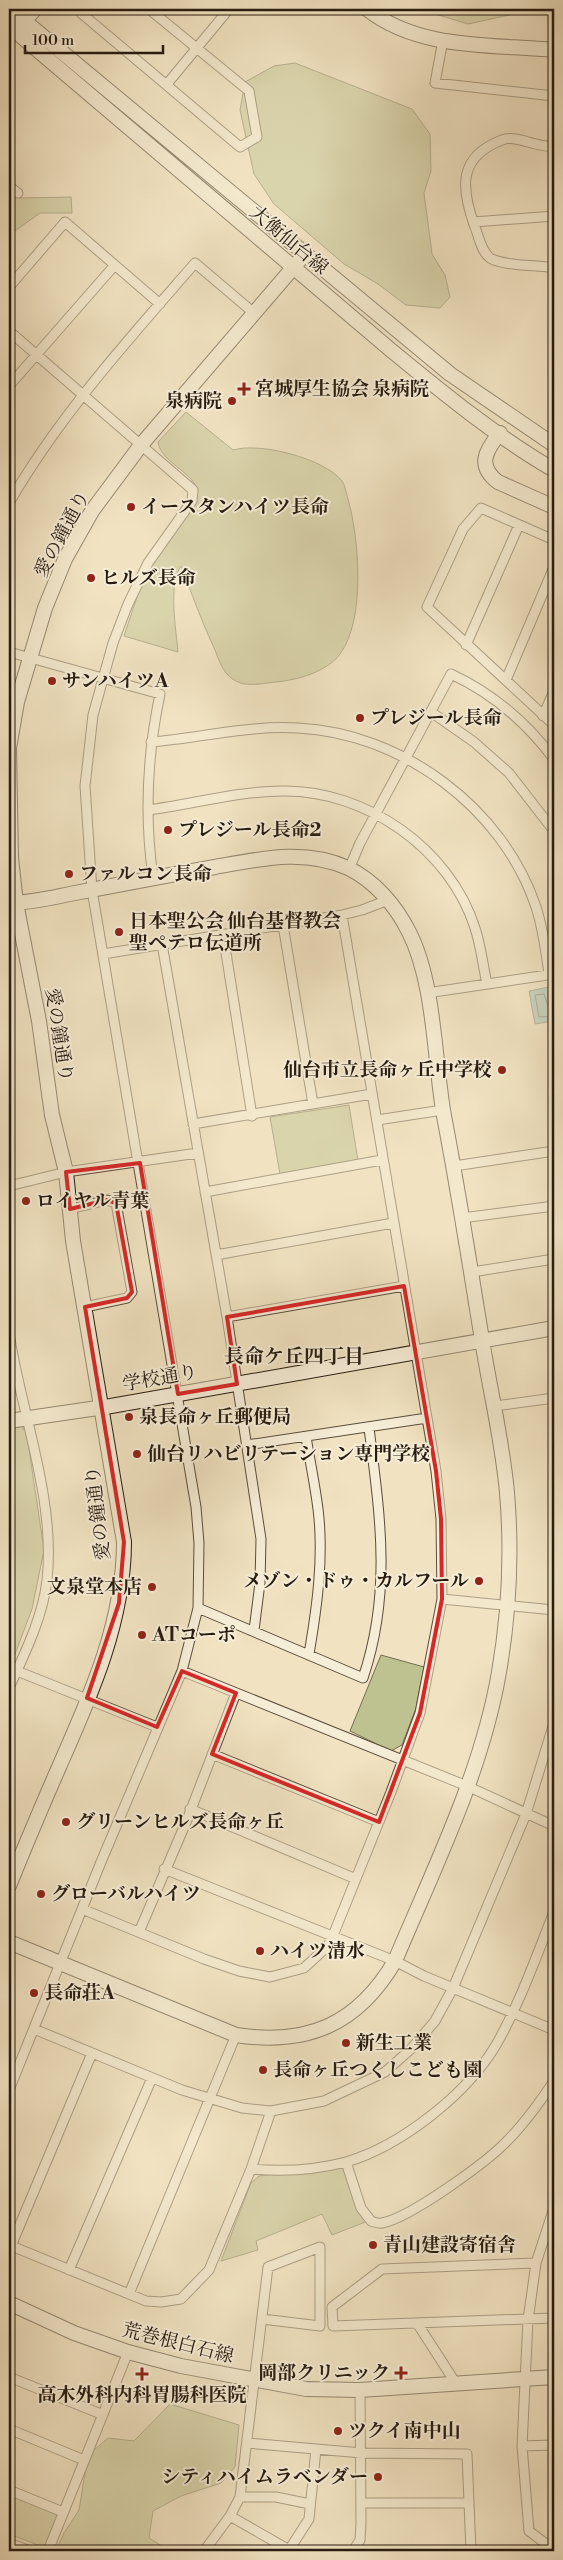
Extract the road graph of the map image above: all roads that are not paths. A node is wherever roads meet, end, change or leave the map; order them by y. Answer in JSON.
{"nodes":[{"id":1,"x":10,"y":9,"type":"edge"},
{"id":2,"x":35,"y":9,"type":"edge"},
{"id":3,"x":85,"y":9,"type":"edge"},
{"id":4,"x":150,"y":9,"type":"edge"},
{"id":5,"x":229,"y":9,"type":"edge"},
{"id":6,"x":367,"y":9,"type":"edge"},
{"id":7,"x":14,"y":29,"type":"edge"},
{"id":8,"x":443,"y":40,"type":"junction"},
{"id":9,"x":197,"y":48,"type":"junction"},
{"id":10,"x":554,"y":50,"type":"edge"},
{"id":11,"x":166,"y":84,"type":"junction"},
{"id":12,"x":554,"y":96,"type":"edge"},
{"id":13,"x":554,"y":146,"type":"edge"},
{"id":14,"x":9,"y":186,"type":"edge"},
{"id":15,"x":18,"y":193,"type":"dead end"},
{"id":16,"x":554,"y":216,"type":"edge"},
{"id":17,"x":473,"y":222,"type":"junction"},
{"id":18,"x":304,"y":255,"type":"junction"},
{"id":19,"x":114,"y":266,"type":"junction"},
{"id":20,"x":292,"y":268,"type":"junction"},
{"id":21,"x":554,"y":268,"type":"edge"},
{"id":22,"x":9,"y":287,"type":"edge"},
{"id":23,"x":160,"y":304,"type":"junction"},
{"id":24,"x":254,"y":313,"type":"junction"},
{"id":25,"x":9,"y":331,"type":"edge"},
{"id":26,"x":36,"y":355,"type":"junction"},
{"id":27,"x":9,"y":386,"type":"edge"},
{"id":28,"x":84,"y":396,"type":"junction"},
{"id":29,"x":500,"y":434,"type":"junction"},
{"id":30,"x":141,"y":445,"type":"junction"},
{"id":31,"x":554,"y":445,"type":"edge"},
{"id":32,"x":554,"y":470,"type":"edge"},
{"id":33,"x":9,"y":503,"type":"edge"},
{"id":34,"x":554,"y":507,"type":"edge"},
{"id":35,"x":519,"y":525,"type":"junction"},
{"id":36,"x":554,"y":540,"type":"edge"},
{"id":37,"x":554,"y":568,"type":"edge"},
{"id":38,"x":466,"y":644,"type":"junction"},
{"id":39,"x":9,"y":652,"type":"edge"},
{"id":40,"x":29,"y":658,"type":"junction"},
{"id":41,"x":103,"y":678,"type":"junction"},
{"id":42,"x":506,"y":680,"type":"junction"},
{"id":43,"x":554,"y":691,"type":"edge"},
{"id":44,"x":431,"y":712,"type":"junction"},
{"id":45,"x":543,"y":716,"type":"junction"},
{"id":46,"x":554,"y":726,"type":"edge"},
{"id":47,"x":151,"y":742,"type":"junction"},
{"id":48,"x":406,"y":759,"type":"junction"},
{"id":49,"x":554,"y":759,"type":"edge"},
{"id":50,"x":148,"y":810,"type":"junction"},
{"id":51,"x":376,"y":814,"type":"junction"},
{"id":52,"x":554,"y":831,"type":"edge"},
{"id":53,"x":349,"y":869,"type":"junction"},
{"id":54,"x":154,"y":877,"type":"junction"},
{"id":55,"x":92,"y":890,"type":"junction"},
{"id":56,"x":388,"y":900,"type":"junction"},
{"id":57,"x":13,"y":903,"type":"edge"},
{"id":58,"x":342,"y":915,"type":"junction"},
{"id":59,"x":283,"y":925,"type":"junction"},
{"id":60,"x":223,"y":934,"type":"junction"},
{"id":61,"x":162,"y":944,"type":"junction"},
{"id":62,"x":103,"y":954,"type":"junction"},
{"id":63,"x":552,"y":974,"type":"edge"},
{"id":64,"x":487,"y":984,"type":"junction"},
{"id":65,"x":427,"y":993,"type":"junction"},
{"id":66,"x":372,"y":1094,"type":"junction"},
{"id":67,"x":313,"y":1104,"type":"junction"},
{"id":68,"x":443,"y":1110,"type":"junction"},
{"id":69,"x":252,"y":1116,"type":"junction"},
{"id":70,"x":377,"y":1120,"type":"junction"},
{"id":71,"x":193,"y":1124,"type":"junction"},
{"id":72,"x":554,"y":1152,"type":"edge"},
{"id":73,"x":198,"y":1153,"type":"junction"},
{"id":74,"x":382,"y":1160,"type":"junction"},
{"id":75,"x":140,"y":1162,"type":"junction"},
{"id":76,"x":454,"y":1166,"type":"junction"},
{"id":77,"x":66,"y":1172,"type":"junction"},
{"id":78,"x":9,"y":1186,"type":"edge"},
{"id":79,"x":205,"y":1192,"type":"junction"},
{"id":80,"x":554,"y":1206,"type":"edge"},
{"id":81,"x":70,"y":1209,"type":"junction"},
{"id":82,"x":462,"y":1218,"type":"junction"},
{"id":83,"x":393,"y":1223,"type":"junction"},
{"id":84,"x":216,"y":1255,"type":"junction"},
{"id":85,"x":554,"y":1259,"type":"edge"},
{"id":86,"x":472,"y":1272,"type":"junction"},
{"id":87,"x":404,"y":1286,"type":"junction"},
{"id":88,"x":85,"y":1307,"type":"junction"},
{"id":89,"x":227,"y":1317,"type":"junction"},
{"id":90,"x":554,"y":1328,"type":"edge"},
{"id":91,"x":9,"y":1332,"type":"edge"},
{"id":92,"x":482,"y":1340,"type":"junction"},
{"id":93,"x":414,"y":1353,"type":"junction"},
{"id":94,"x":10,"y":1354,"type":"edge"},
{"id":95,"x":237,"y":1384,"type":"junction"},
{"id":96,"x":178,"y":1394,"type":"junction"},
{"id":97,"x":554,"y":1398,"type":"edge"},
{"id":98,"x":495,"y":1406,"type":"junction"},
{"id":99,"x":102,"y":1407,"type":"junction"},
{"id":100,"x":27,"y":1418,"type":"junction"},
{"id":101,"x":427,"y":1418,"type":"junction"},
{"id":102,"x":9,"y":1421,"type":"edge"},
{"id":103,"x":369,"y":1428,"type":"junction"},
{"id":104,"x":306,"y":1437,"type":"junction"},
{"id":105,"x":247,"y":1444,"type":"junction"},
{"id":106,"x":442,"y":1599,"type":"junction"},
{"id":107,"x":507,"y":1607,"type":"junction"},
{"id":108,"x":198,"y":1608,"type":"junction"},
{"id":109,"x":554,"y":1610,"type":"edge"},
{"id":110,"x":254,"y":1630,"type":"junction"},
{"id":111,"x":309,"y":1654,"type":"junction"},
{"id":112,"x":17,"y":1671,"type":"junction"},
{"id":113,"x":182,"y":1671,"type":"junction"},
{"id":114,"x":9,"y":1688,"type":"edge"},
{"id":115,"x":236,"y":1693,"type":"junction"},
{"id":116,"x":87,"y":1698,"type":"junction"},
{"id":117,"x":554,"y":1723,"type":"edge"},
{"id":118,"x":156,"y":1727,"type":"junction"},
{"id":119,"x":212,"y":1754,"type":"junction"},
{"id":120,"x":403,"y":1761,"type":"junction"},
{"id":121,"x":467,"y":1786,"type":"junction"},
{"id":122,"x":190,"y":1809,"type":"junction"},
{"id":123,"x":526,"y":1814,"type":"junction"},
{"id":124,"x":379,"y":1822,"type":"junction"},
{"id":125,"x":554,"y":1826,"type":"edge"},
{"id":126,"x":164,"y":1868,"type":"junction"},
{"id":127,"x":356,"y":1879,"type":"junction"},
{"id":128,"x":9,"y":1886,"type":"edge"},
{"id":129,"x":82,"y":1908,"type":"junction"},
{"id":130,"x":554,"y":1912,"type":"edge"},
{"id":131,"x":139,"y":1932,"type":"junction"},
{"id":132,"x":332,"y":1936,"type":"junction"},
{"id":133,"x":9,"y":1942,"type":"edge"},
{"id":134,"x":395,"y":1961,"type":"junction"},
{"id":135,"x":61,"y":1963,"type":"junction"},
{"id":136,"x":453,"y":1988,"type":"junction"},
{"id":137,"x":512,"y":2013,"type":"junction"},
{"id":138,"x":34,"y":2029,"type":"junction"},
{"id":139,"x":554,"y":2030,"type":"edge"},
{"id":140,"x":236,"y":2035,"type":"junction"},
{"id":141,"x":92,"y":2053,"type":"junction"},
{"id":142,"x":152,"y":2078,"type":"junction"},
{"id":143,"x":554,"y":2081,"type":"edge"},
{"id":144,"x":9,"y":2090,"type":"edge"},
{"id":145,"x":209,"y":2099,"type":"junction"},
{"id":146,"x":271,"y":2111,"type":"junction"},
{"id":147,"x":346,"y":2162,"type":"junction"},
{"id":148,"x":251,"y":2169,"type":"junction"},
{"id":149,"x":554,"y":2208,"type":"edge"},
{"id":150,"x":10,"y":2245,"type":"edge"},
{"id":151,"x":536,"y":2263,"type":"junction"},
{"id":152,"x":70,"y":2270,"type":"junction"},
{"id":153,"x":129,"y":2294,"type":"junction"},
{"id":154,"x":9,"y":2303,"type":"edge"},
{"id":155,"x":554,"y":2318,"type":"edge"},
{"id":156,"x":262,"y":2319,"type":"junction"},
{"id":157,"x":528,"y":2320,"type":"junction"},
{"id":158,"x":417,"y":2323,"type":"junction"},
{"id":159,"x":128,"y":2352,"type":"junction"},
{"id":160,"x":9,"y":2377,"type":"edge"},
{"id":161,"x":554,"y":2377,"type":"edge"},
{"id":162,"x":525,"y":2378,"type":"junction"},
{"id":163,"x":255,"y":2381,"type":"junction"},
{"id":164,"x":455,"y":2382,"type":"junction"},
{"id":165,"x":360,"y":2390,"type":"junction"},
{"id":166,"x":101,"y":2414,"type":"junction"},
{"id":167,"x":9,"y":2429,"type":"edge"},
{"id":168,"x":247,"y":2443,"type":"junction"},
{"id":169,"x":554,"y":2445,"type":"edge"},
{"id":170,"x":522,"y":2446,"type":"junction"},
{"id":171,"x":316,"y":2449,"type":"junction"},
{"id":172,"x":362,"y":2454,"type":"junction"},
{"id":173,"x":84,"y":2460,"type":"junction"},
{"id":174,"x":9,"y":2490,"type":"edge"},
{"id":175,"x":240,"y":2497,"type":"junction"},
{"id":176,"x":361,"y":2503,"type":"junction"},
{"id":177,"x":310,"y":2504,"type":"junction"},
{"id":178,"x":469,"y":2504,"type":"junction"},
{"id":179,"x":63,"y":2512,"type":"junction"},
{"id":180,"x":230,"y":2516,"type":"junction"},
{"id":181,"x":9,"y":2543,"type":"edge"},
{"id":182,"x":554,"y":2550,"type":"edge"},
{"id":183,"x":30,"y":2551,"type":"edge"},
{"id":184,"x":48,"y":2551,"type":"edge"},
{"id":185,"x":204,"y":2551,"type":"edge"},
{"id":186,"x":290,"y":2551,"type":"edge"},
{"id":187,"x":354,"y":2551,"type":"edge"},
{"id":188,"x":472,"y":2551,"type":"edge"}],
"edges":[{"from":1,"to":7,"type":"street","name":"大衡仙台線"},
{"from":2,"to":7,"type":"street"},
{"from":3,"to":11,"type":"street"},
{"from":4,"to":9,"type":"street"},
{"from":5,"to":9,"type":"street"},
{"from":6,"to":8,"type":"street"},
{"from":7,"to":18,"type":"street","name":"大衡仙台線"},
{"from":7,"to":20,"type":"street","name":"大衡仙台線"},
{"from":8,"to":10,"type":"street"},
{"from":8,"to":12,"type":"street"},
{"from":9,"to":11,"type":"street"},
{"from":9,"to":11,"type":"street"},
{"from":13,"to":17,"type":"street"},
{"from":14,"to":15,"type":"street"},
{"from":16,"to":17,"type":"street"},
{"from":17,"to":21,"type":"street"},
{"from":18,"to":20,"type":"street","name":"愛の鐘通り"},
{"from":18,"to":31,"type":"street","name":"大衡仙台線"},
{"from":19,"to":22,"type":"street"},
{"from":19,"to":23,"type":"street"},
{"from":19,"to":26,"type":"street"},
{"from":20,"to":24,"type":"street","name":"愛の鐘通り"},
{"from":20,"to":29,"type":"street","name":"大衡仙台線"},
{"from":23,"to":24,"type":"street"},
{"from":23,"to":28,"type":"street"},
{"from":24,"to":30,"type":"street","name":"愛の鐘通り"},
{"from":25,"to":26,"type":"street"},
{"from":26,"to":27,"type":"street"},
{"from":26,"to":28,"type":"street"},
{"from":28,"to":30,"type":"street"},
{"from":28,"to":33,"type":"street"},
{"from":29,"to":32,"type":"street","name":"大衡仙台線"},
{"from":29,"to":34,"type":"street"},
{"from":30,"to":40,"type":"street","name":"愛の鐘通り"},
{"from":30,"to":41,"type":"street"},
{"from":35,"to":36,"type":"street"},
{"from":35,"to":38,"type":"street"},
{"from":35,"to":38,"type":"street"},
{"from":37,"to":42,"type":"street"},
{"from":38,"to":42,"type":"street"},
{"from":39,"to":40,"type":"street"},
{"from":40,"to":41,"type":"street"},
{"from":40,"to":57,"type":"street","name":"愛の鐘通り"},
{"from":41,"to":47,"type":"street"},
{"from":41,"to":55,"type":"street"},
{"from":42,"to":45,"type":"street"},
{"from":43,"to":45,"type":"street"},
{"from":44,"to":48,"type":"street"},
{"from":44,"to":49,"type":"street"},
{"from":44,"to":52,"type":"street"},
{"from":45,"to":46,"type":"street"},
{"from":47,"to":48,"type":"street"},
{"from":47,"to":50,"type":"street"},
{"from":48,"to":51,"type":"street"},
{"from":48,"to":63,"type":"street"},
{"from":50,"to":51,"type":"street"},
{"from":50,"to":54,"type":"street"},
{"from":51,"to":53,"type":"street"},
{"from":51,"to":64,"type":"street"},
{"from":53,"to":54,"type":"street"},
{"from":53,"to":56,"type":"street"},
{"from":54,"to":55,"type":"street"},
{"from":55,"to":57,"type":"street"},
{"from":55,"to":62,"type":"street"},
{"from":56,"to":58,"type":"street"},
{"from":56,"to":65,"type":"street"},
{"from":57,"to":77,"type":"street","name":"愛の鐘通り"},
{"from":58,"to":59,"type":"street"},
{"from":58,"to":66,"type":"street"},
{"from":59,"to":60,"type":"street"},
{"from":59,"to":67,"type":"street"},
{"from":60,"to":61,"type":"street"},
{"from":60,"to":69,"type":"street"},
{"from":61,"to":62,"type":"street"},
{"from":61,"to":71,"type":"street"},
{"from":62,"to":75,"type":"street"},
{"from":63,"to":64,"type":"street"},
{"from":64,"to":65,"type":"street"},
{"from":65,"to":68,"type":"street"},
{"from":66,"to":67,"type":"street"},
{"from":66,"to":70,"type":"street"},
{"from":67,"to":69,"type":"street"},
{"from":68,"to":70,"type":"street"},
{"from":68,"to":76,"type":"street"},
{"from":69,"to":71,"type":"street"},
{"from":70,"to":74,"type":"street"},
{"from":71,"to":73,"type":"street"},
{"from":72,"to":76,"type":"street"},
{"from":73,"to":75,"type":"street"},
{"from":73,"to":79,"type":"street"},
{"from":74,"to":79,"type":"street"},
{"from":74,"to":83,"type":"street"},
{"from":75,"to":77,"type":"street"},
{"from":75,"to":96,"type":"street"},
{"from":76,"to":82,"type":"street"},
{"from":77,"to":78,"type":"street"},
{"from":77,"to":81,"type":"street","name":"愛の鐘通り"},
{"from":79,"to":84,"type":"street"},
{"from":80,"to":82,"type":"street"},
{"from":81,"to":88,"type":"street","name":"愛の鐘通り"},
{"from":81,"to":88,"type":"street"},
{"from":82,"to":86,"type":"street"},
{"from":83,"to":84,"type":"street"},
{"from":83,"to":87,"type":"street"},
{"from":84,"to":89,"type":"street"},
{"from":85,"to":86,"type":"street"},
{"from":86,"to":92,"type":"street"},
{"from":87,"to":89,"type":"street"},
{"from":87,"to":93,"type":"street"},
{"from":88,"to":99,"type":"street","name":"愛の鐘通り"},
{"from":89,"to":95,"type":"street"},
{"from":90,"to":92,"type":"street","name":"学校通り"},
{"from":91,"to":94,"type":"street"},
{"from":92,"to":93,"type":"street","name":"学校通り"},
{"from":92,"to":98,"type":"street"},
{"from":93,"to":95,"type":"street","name":"学校通り"},
{"from":93,"to":101,"type":"street"},
{"from":94,"to":100,"type":"street"},
{"from":95,"to":96,"type":"street","name":"学校通り"},
{"from":95,"to":105,"type":"street"},
{"from":96,"to":99,"type":"street","name":"学校通り"},
{"from":96,"to":108,"type":"street"},
{"from":97,"to":98,"type":"street"},
{"from":98,"to":107,"type":"street"},
{"from":99,"to":100,"type":"street","name":"学校通り"},
{"from":99,"to":116,"type":"street","name":"愛の鐘通り"},
{"from":100,"to":102,"type":"street","name":"学校通り"},
{"from":100,"to":112,"type":"street"},
{"from":101,"to":103,"type":"street"},
{"from":101,"to":106,"type":"street"},
{"from":103,"to":104,"type":"street"},
{"from":103,"to":111,"type":"street"},
{"from":104,"to":105,"type":"street"},
{"from":104,"to":111,"type":"street"},
{"from":105,"to":110,"type":"street"},
{"from":106,"to":107,"type":"street"},
{"from":106,"to":120,"type":"street"},
{"from":107,"to":109,"type":"street"},
{"from":107,"to":121,"type":"street"},
{"from":108,"to":110,"type":"street"},
{"from":108,"to":113,"type":"street"},
{"from":110,"to":111,"type":"street"},
{"from":112,"to":114,"type":"street"},
{"from":112,"to":116,"type":"street"},
{"from":113,"to":115,"type":"street"},
{"from":113,"to":118,"type":"street"},
{"from":115,"to":119,"type":"street"},
{"from":115,"to":120,"type":"street"},
{"from":116,"to":118,"type":"street"},
{"from":116,"to":128,"type":"street","name":"愛の鐘通り"},
{"from":117,"to":123,"type":"street"},
{"from":118,"to":129,"type":"street"},
{"from":119,"to":122,"type":"street"},
{"from":119,"to":124,"type":"street"},
{"from":120,"to":121,"type":"street"},
{"from":120,"to":124,"type":"street"},
{"from":121,"to":123,"type":"street"},
{"from":121,"to":134,"type":"street"},
{"from":122,"to":126,"type":"street"},
{"from":122,"to":127,"type":"street"},
{"from":123,"to":125,"type":"street"},
{"from":123,"to":136,"type":"street"},
{"from":124,"to":127,"type":"street"},
{"from":126,"to":131,"type":"street"},
{"from":126,"to":132,"type":"street"},
{"from":127,"to":132,"type":"street"},
{"from":129,"to":131,"type":"street"},
{"from":129,"to":135,"type":"street"},
{"from":130,"to":137,"type":"street"},
{"from":131,"to":132,"type":"street"},
{"from":132,"to":134,"type":"street"},
{"from":133,"to":135,"type":"street"},
{"from":134,"to":136,"type":"street"},
{"from":134,"to":140,"type":"street"},
{"from":135,"to":138,"type":"street"},
{"from":135,"to":140,"type":"street"},
{"from":136,"to":137,"type":"street"},
{"from":136,"to":146,"type":"street"},
{"from":137,"to":139,"type":"street"},
{"from":137,"to":147,"type":"street"},
{"from":138,"to":141,"type":"street"},
{"from":138,"to":144,"type":"street"},
{"from":140,"to":145,"type":"street"},
{"from":141,"to":142,"type":"street"},
{"from":141,"to":150,"type":"street"},
{"from":142,"to":145,"type":"street"},
{"from":142,"to":152,"type":"street"},
{"from":143,"to":147,"type":"street"},
{"from":145,"to":146,"type":"street"},
{"from":145,"to":153,"type":"street"},
{"from":146,"to":148,"type":"street"},
{"from":147,"to":148,"type":"street"},
{"from":148,"to":153,"type":"street"},
{"from":149,"to":151,"type":"street"},
{"from":150,"to":152,"type":"street"},
{"from":151,"to":157,"type":"street"},
{"from":151,"to":158,"type":"street"},
{"from":152,"to":153,"type":"street"},
{"from":154,"to":159,"type":"street","name":"荒巻根白石線"},
{"from":155,"to":157,"type":"street"},
{"from":156,"to":156,"type":"street"},
{"from":156,"to":163,"type":"street"},
{"from":157,"to":158,"type":"street"},
{"from":157,"to":162,"type":"street"},
{"from":158,"to":164,"type":"street"},
{"from":159,"to":163,"type":"street","name":"荒巻根白石線"},
{"from":159,"to":166,"type":"street"},
{"from":160,"to":166,"type":"street"},
{"from":161,"to":162,"type":"street","name":"荒巻根白石線"},
{"from":162,"to":164,"type":"street","name":"荒巻根白石線"},
{"from":162,"to":170,"type":"street"},
{"from":163,"to":165,"type":"street","name":"荒巻根白石線"},
{"from":163,"to":168,"type":"street"},
{"from":164,"to":165,"type":"street","name":"荒巻根白石線"},
{"from":165,"to":172,"type":"street"},
{"from":166,"to":173,"type":"street"},
{"from":167,"to":173,"type":"street"},
{"from":168,"to":171,"type":"street"},
{"from":168,"to":175,"type":"street"},
{"from":169,"to":170,"type":"street"},
{"from":170,"to":182,"type":"street"},
{"from":171,"to":172,"type":"street"},
{"from":171,"to":177,"type":"street"},
{"from":172,"to":176,"type":"street"},
{"from":172,"to":178,"type":"street"},
{"from":173,"to":179,"type":"street"},
{"from":174,"to":179,"type":"street"},
{"from":175,"to":177,"type":"street"},
{"from":175,"to":180,"type":"street"},
{"from":176,"to":178,"type":"street"},
{"from":176,"to":187,"type":"street"},
{"from":177,"to":186,"type":"street"},
{"from":178,"to":188,"type":"street"},
{"from":179,"to":184,"type":"street"},
{"from":180,"to":185,"type":"street"},
{"from":180,"to":186,"type":"street"},
{"from":181,"to":183,"type":"street"}]}
